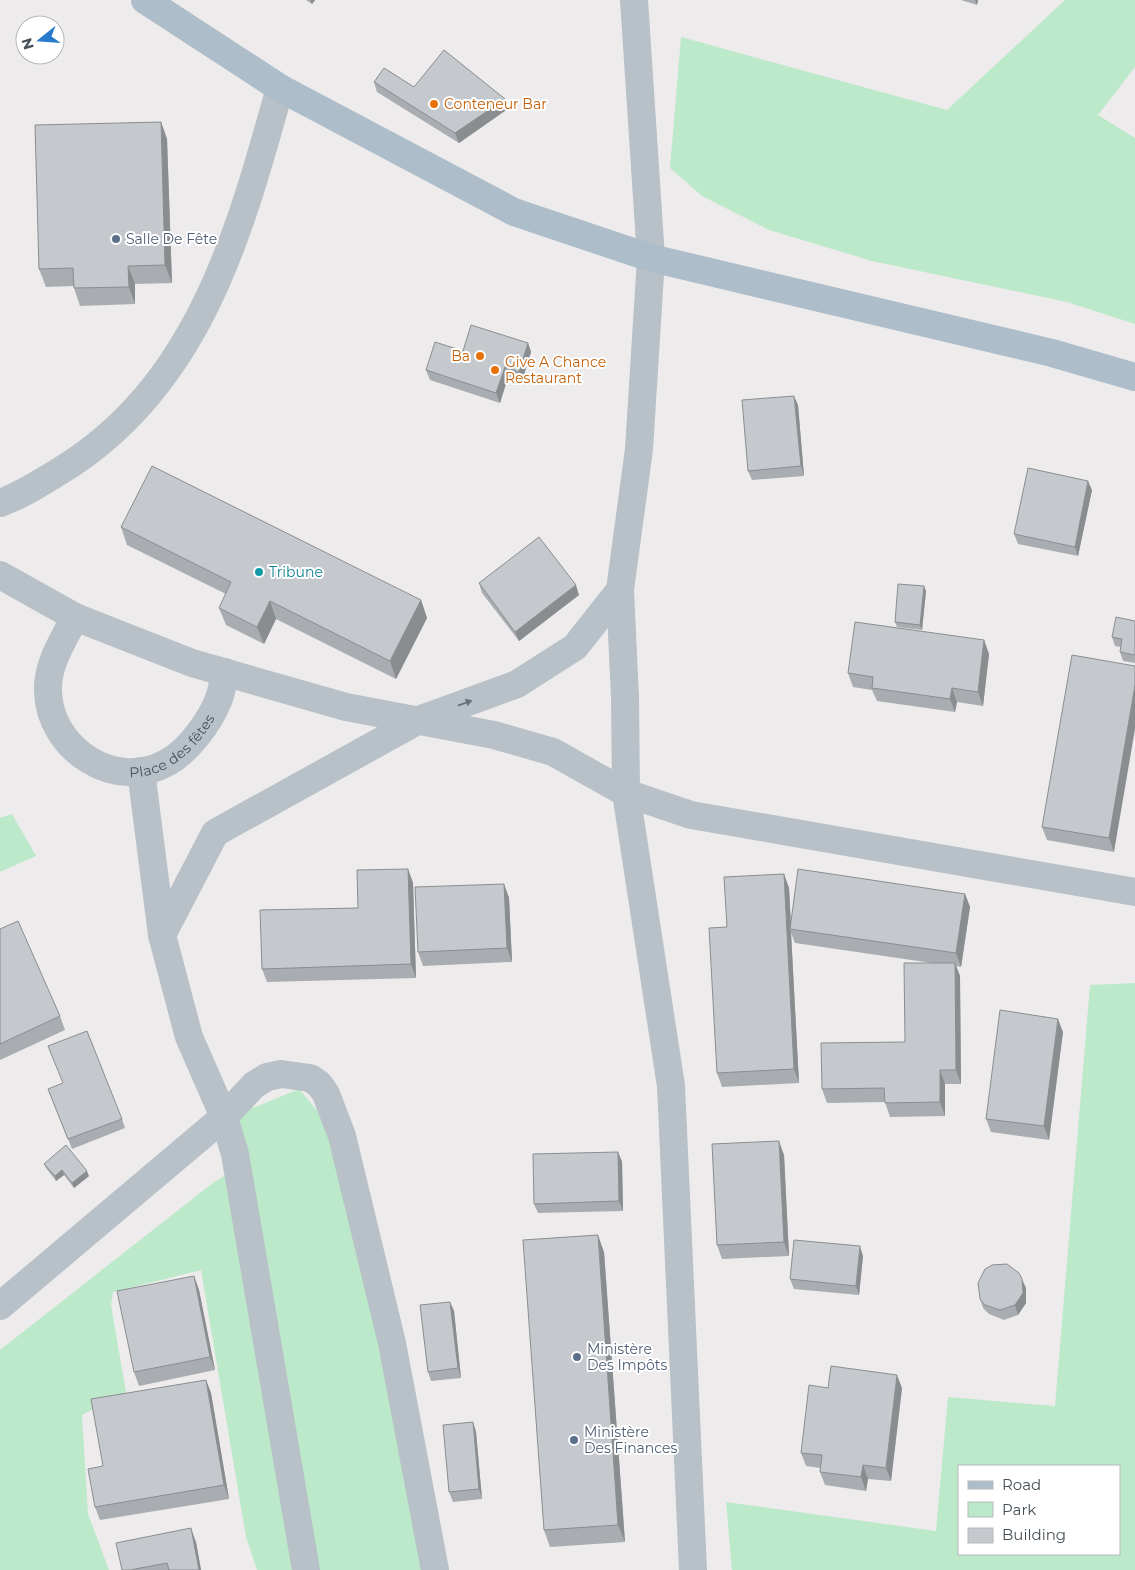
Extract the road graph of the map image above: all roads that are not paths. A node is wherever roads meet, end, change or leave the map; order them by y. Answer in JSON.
{"nodes":[{"id":1,"x":145,"y":0,"type":"edge"},
{"id":2,"x":634,"y":0,"type":"edge"},
{"id":3,"x":280,"y":88,"type":"junction"},
{"id":4,"x":651,"y":258,"type":"junction"},
{"id":5,"x":1135,"y":377,"type":"edge"},
{"id":6,"x":0,"y":503,"type":"edge"},
{"id":7,"x":0,"y":575,"type":"edge"},
{"id":8,"x":620,"y":590,"type":"junction"},
{"id":9,"x":75,"y":617,"type":"junction"},
{"id":10,"x":225,"y":672,"type":"junction"},
{"id":11,"x":419,"y":720,"type":"junction"},
{"id":12,"x":142,"y":771,"type":"junction"},
{"id":13,"x":626,"y":793,"type":"junction"},
{"id":14,"x":1135,"y":892,"type":"edge"},
{"id":15,"x":162,"y":936,"type":"junction"},
{"id":16,"x":224,"y":1117,"type":"junction"},
{"id":17,"x":0,"y":1306,"type":"edge"},
{"id":18,"x":306,"y":1570,"type":"edge"},
{"id":19,"x":435,"y":1570,"type":"edge"},
{"id":20,"x":693,"y":1570,"type":"edge"}],
"edges":[{"from":1,"to":3,"type":"main road"},
{"from":2,"to":4,"type":"street"},
{"from":3,"to":4,"type":"main road"},
{"from":3,"to":6,"type":"street"},
{"from":4,"to":5,"type":"main road"},
{"from":4,"to":8,"type":"street"},
{"from":7,"to":9,"type":"street"},
{"from":11,"to":8,"type":"street","one_way":true},
{"from":8,"to":13,"type":"street"},
{"from":9,"to":10,"type":"street"},
{"from":9,"to":12,"type":"street","name":"Place des fêtes"},
{"from":10,"to":11,"type":"street"},
{"from":10,"to":12,"type":"street","name":"Place des fêtes"},
{"from":11,"to":13,"type":"street"},
{"from":11,"to":15,"type":"street"},
{"from":12,"to":15,"type":"street"},
{"from":13,"to":14,"type":"street"},
{"from":13,"to":20,"type":"street"},
{"from":15,"to":16,"type":"street"},
{"from":16,"to":17,"type":"street"},
{"from":16,"to":18,"type":"street"},
{"from":16,"to":19,"type":"street"}]}
